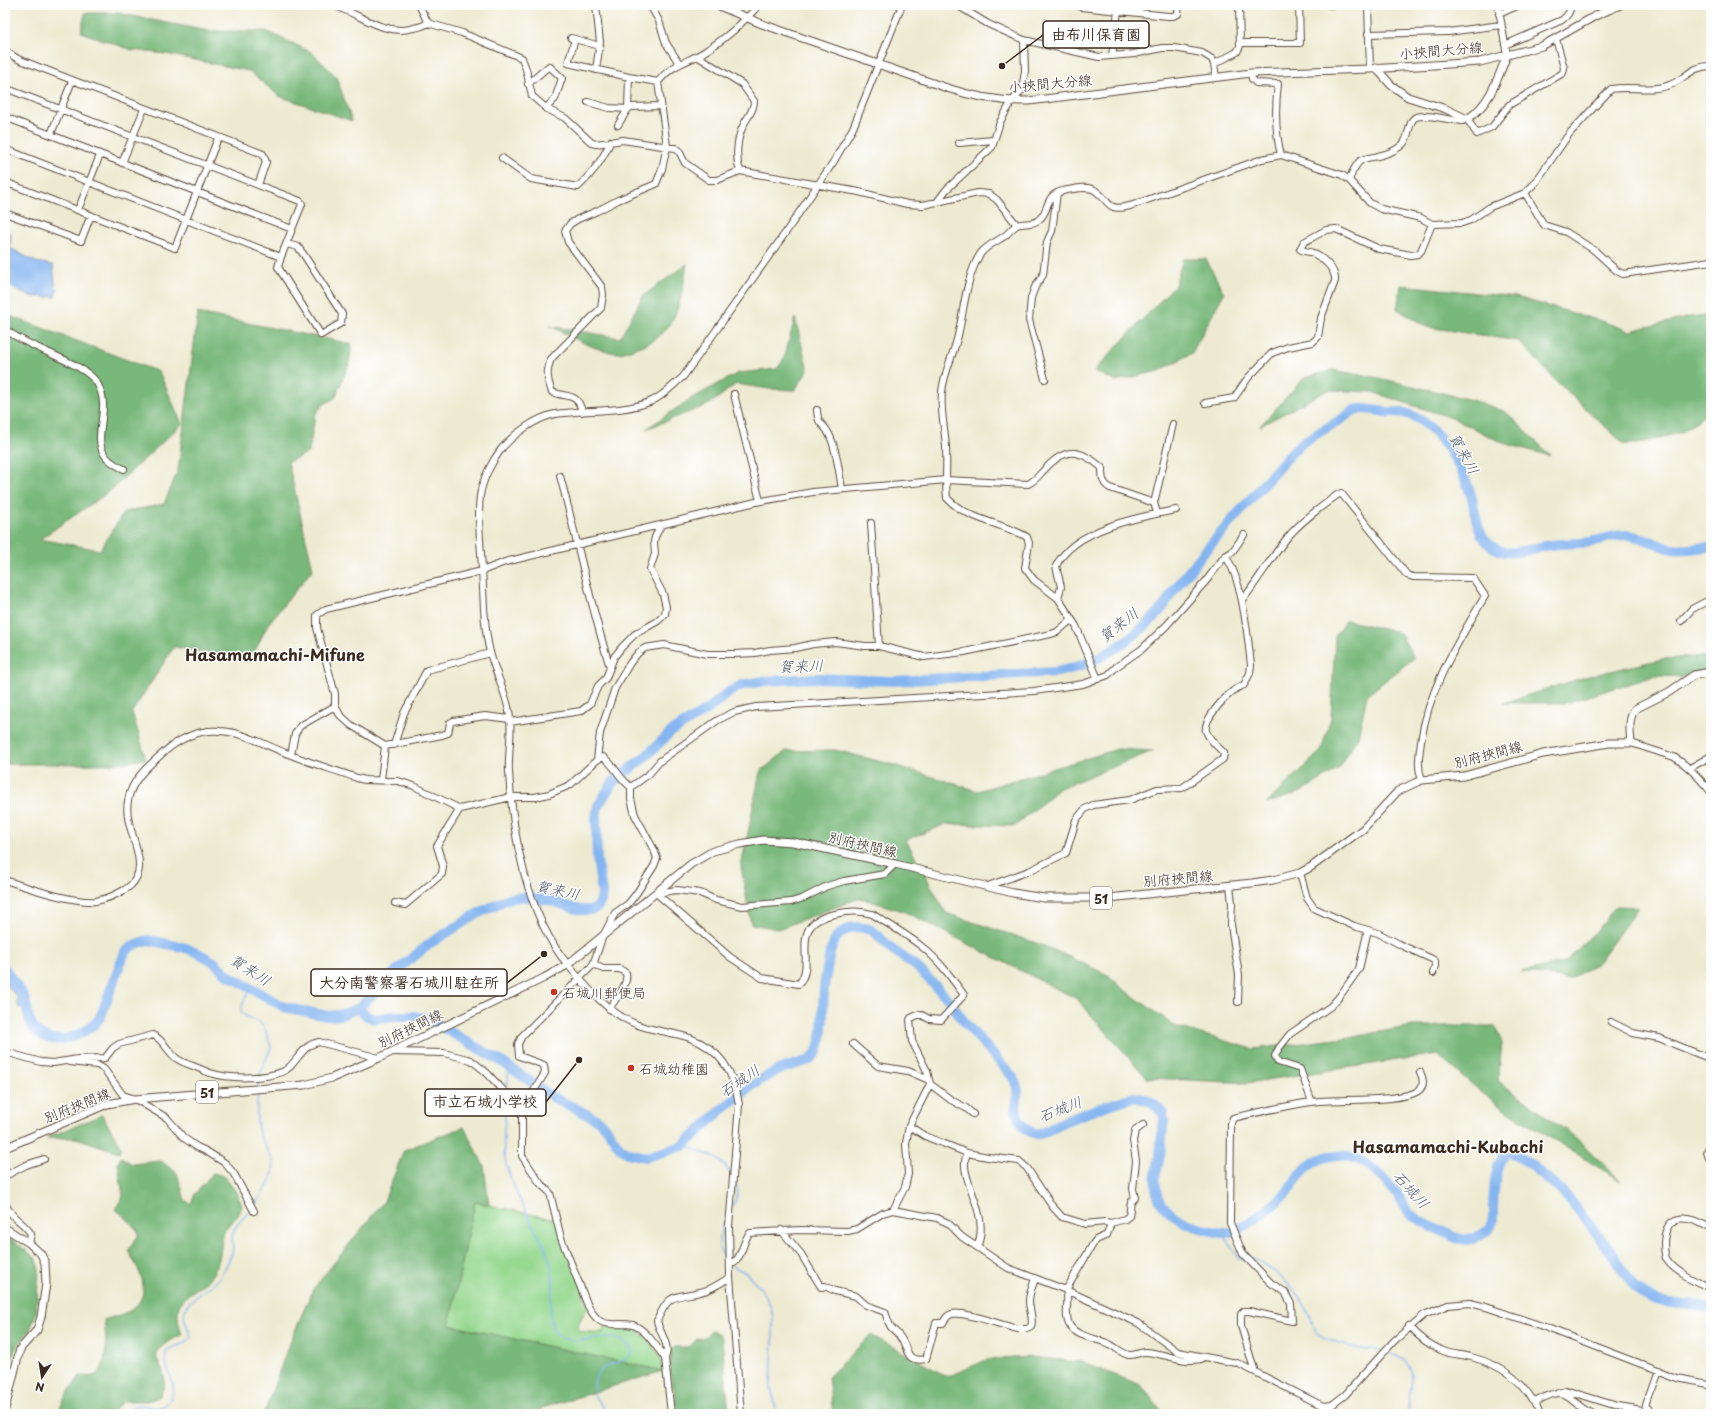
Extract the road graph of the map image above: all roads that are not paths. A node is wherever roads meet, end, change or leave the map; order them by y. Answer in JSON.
{"nodes":[{"id":1,"x":332,"y":5,"type":"edge"},
{"id":2,"x":419,"y":5,"type":"edge"},
{"id":3,"x":595,"y":5,"type":"edge"},
{"id":4,"x":650,"y":5,"type":"edge"},
{"id":5,"x":717,"y":5,"type":"edge"},
{"id":6,"x":759,"y":5,"type":"edge"},
{"id":7,"x":902,"y":5,"type":"edge"},
{"id":8,"x":1080,"y":5,"type":"edge"},
{"id":9,"x":1179,"y":5,"type":"edge"},
{"id":10,"x":1239,"y":5,"type":"edge"},
{"id":11,"x":1299,"y":5,"type":"edge"},
{"id":12,"x":1368,"y":5,"type":"edge"},
{"id":13,"x":1498,"y":5,"type":"edge"},
{"id":14,"x":1519,"y":5,"type":"edge"},
{"id":15,"x":1570,"y":5,"type":"edge"},
{"id":16,"x":1620,"y":5,"type":"edge"},
{"id":17,"x":959,"y":6,"type":"edge"},
{"id":18,"x":1114,"y":9,"type":"edge"},
{"id":19,"x":1499,"y":14,"type":"junction"},
{"id":20,"x":746,"y":18,"type":"junction"},
{"id":21,"x":428,"y":23,"type":"junction"},
{"id":22,"x":1501,"y":25,"type":"junction"},
{"id":23,"x":1368,"y":34,"type":"junction"},
{"id":24,"x":1556,"y":39,"type":"junction"},
{"id":25,"x":1024,"y":40,"type":"junction"},
{"id":26,"x":1240,"y":43,"type":"junction"},
{"id":27,"x":1505,"y":45,"type":"junction"},
{"id":28,"x":600,"y":46,"type":"junction"},
{"id":29,"x":5,"y":51,"type":"edge"},
{"id":30,"x":1507,"y":55,"type":"junction"},
{"id":31,"x":697,"y":56,"type":"junction"},
{"id":32,"x":1112,"y":56,"type":"junction"},
{"id":33,"x":679,"y":63,"type":"junction"},
{"id":34,"x":879,"y":64,"type":"junction"},
{"id":35,"x":1214,"y":64,"type":"junction"},
{"id":36,"x":1711,"y":66,"type":"edge"},
{"id":37,"x":1373,"y":69,"type":"junction"},
{"id":38,"x":596,"y":70,"type":"junction"},
{"id":39,"x":1251,"y":73,"type":"junction"},
{"id":40,"x":629,"y":77,"type":"junction"},
{"id":41,"x":1216,"y":77,"type":"junction"},
{"id":42,"x":72,"y":81,"type":"junction"},
{"id":43,"x":658,"y":82,"type":"junction"},
{"id":44,"x":528,"y":84,"type":"junction"},
{"id":45,"x":5,"y":88,"type":"edge"},
{"id":46,"x":1012,"y":101,"type":"junction"},
{"id":47,"x":588,"y":102,"type":"dead end"},
{"id":48,"x":661,"y":106,"type":"junction"},
{"id":49,"x":546,"y":108,"type":"junction"},
{"id":50,"x":144,"y":109,"type":"junction"},
{"id":51,"x":61,"y":110,"type":"junction"},
{"id":52,"x":628,"y":110,"type":"junction"},
{"id":53,"x":5,"y":117,"type":"edge"},
{"id":54,"x":1465,"y":119,"type":"junction"},
{"id":55,"x":618,"y":124,"type":"dead end"},
{"id":56,"x":51,"y":134,"type":"junction"},
{"id":57,"x":133,"y":137,"type":"junction"},
{"id":58,"x":218,"y":138,"type":"junction"},
{"id":59,"x":994,"y":140,"type":"junction"},
{"id":60,"x":611,"y":141,"type":"junction"},
{"id":61,"x":959,"y":143,"type":"dead end"},
{"id":62,"x":667,"y":146,"type":"junction"},
{"id":63,"x":5,"y":149,"type":"edge"},
{"id":64,"x":100,"y":155,"type":"junction"},
{"id":65,"x":1281,"y":155,"type":"junction"},
{"id":66,"x":502,"y":158,"type":"dead end"},
{"id":67,"x":122,"y":163,"type":"junction"},
{"id":68,"x":207,"y":166,"type":"junction"},
{"id":69,"x":740,"y":171,"type":"junction"},
{"id":70,"x":1349,"y":180,"type":"junction"},
{"id":71,"x":90,"y":182,"type":"junction"},
{"id":72,"x":7,"y":183,"type":"edge"},
{"id":73,"x":258,"y":185,"type":"junction"},
{"id":74,"x":817,"y":186,"type":"junction"},
{"id":75,"x":197,"y":191,"type":"junction"},
{"id":76,"x":1056,"y":193,"type":"junction"},
{"id":77,"x":1525,"y":193,"type":"junction"},
{"id":78,"x":5,"y":194,"type":"edge"},
{"id":79,"x":937,"y":202,"type":"junction"},
{"id":80,"x":78,"y":210,"type":"junction"},
{"id":81,"x":5,"y":212,"type":"edge"},
{"id":82,"x":91,"y":215,"type":"junction"},
{"id":83,"x":186,"y":220,"type":"junction"},
{"id":84,"x":1432,"y":224,"type":"junction"},
{"id":85,"x":1017,"y":225,"type":"junction"},
{"id":86,"x":292,"y":229,"type":"junction"},
{"id":87,"x":287,"y":244,"type":"junction"},
{"id":88,"x":281,"y":257,"type":"junction"},
{"id":89,"x":1711,"y":260,"type":"edge"},
{"id":90,"x":5,"y":329,"type":"edge"},
{"id":91,"x":1045,"y":379,"type":"dead end"},
{"id":92,"x":734,"y":394,"type":"dead end"},
{"id":93,"x":1205,"y":403,"type":"dead end"},
{"id":94,"x":817,"y":410,"type":"dead end"},
{"id":95,"x":582,"y":412,"type":"junction"},
{"id":96,"x":1173,"y":424,"type":"dead end"},
{"id":97,"x":124,"y":469,"type":"dead end"},
{"id":98,"x":560,"y":476,"type":"dead end"},
{"id":99,"x":946,"y":480,"type":"junction"},
{"id":100,"x":842,"y":489,"type":"junction"},
{"id":101,"x":760,"y":502,"type":"junction"},
{"id":102,"x":1154,"y":503,"type":"junction"},
{"id":103,"x":1176,"y":510,"type":"dead end"},
{"id":104,"x":1157,"y":514,"type":"junction"},
{"id":105,"x":871,"y":523,"type":"dead end"},
{"id":106,"x":661,"y":525,"type":"junction"},
{"id":107,"x":1244,"y":535,"type":"dead end"},
{"id":108,"x":579,"y":545,"type":"junction"},
{"id":109,"x":1225,"y":556,"type":"junction"},
{"id":110,"x":482,"y":571,"type":"junction"},
{"id":111,"x":1058,"y":598,"type":"junction"},
{"id":112,"x":1711,"y":599,"type":"edge"},
{"id":113,"x":1242,"y":601,"type":"junction"},
{"id":114,"x":1071,"y":620,"type":"junction"},
{"id":115,"x":1681,"y":621,"type":"dead end"},
{"id":116,"x":879,"y":646,"type":"junction"},
{"id":117,"x":490,"y":653,"type":"junction"},
{"id":118,"x":610,"y":667,"type":"junction"},
{"id":119,"x":1711,"y":672,"type":"edge"},
{"id":120,"x":1098,"y":679,"type":"junction"},
{"id":121,"x":335,"y":706,"type":"junction"},
{"id":122,"x":510,"y":720,"type":"junction"},
{"id":123,"x":1631,"y":743,"type":"junction"},
{"id":124,"x":394,"y":745,"type":"junction"},
{"id":125,"x":385,"y":746,"type":"junction"},
{"id":126,"x":291,"y":755,"type":"junction"},
{"id":127,"x":1711,"y":756,"type":"edge"},
{"id":128,"x":597,"y":760,"type":"junction"},
{"id":129,"x":1690,"y":768,"type":"junction"},
{"id":130,"x":381,"y":780,"type":"junction"},
{"id":131,"x":1422,"y":780,"type":"junction"},
{"id":132,"x":628,"y":785,"type":"junction"},
{"id":133,"x":1711,"y":792,"type":"edge"},
{"id":134,"x":511,"y":797,"type":"junction"},
{"id":135,"x":460,"y":809,"type":"junction"},
{"id":136,"x":895,"y":864,"type":"junction"},
{"id":137,"x":1300,"y":873,"type":"junction"},
{"id":138,"x":5,"y":880,"type":"edge"},
{"id":139,"x":988,"y":886,"type":"junction"},
{"id":140,"x":1230,"y":886,"type":"junction"},
{"id":141,"x":656,"y":893,"type":"junction"},
{"id":142,"x":395,"y":903,"type":"dead end"},
{"id":143,"x":1366,"y":930,"type":"junction"},
{"id":144,"x":602,"y":938,"type":"junction"},
{"id":145,"x":593,"y":964,"type":"junction"},
{"id":146,"x":568,"y":965,"type":"junction"},
{"id":147,"x":1433,"y":973,"type":"dead end"},
{"id":148,"x":580,"y":979,"type":"junction"},
{"id":149,"x":1238,"y":1002,"type":"dead end"},
{"id":150,"x":609,"y":1009,"type":"junction"},
{"id":151,"x":1611,"y":1022,"type":"dead end"},
{"id":152,"x":853,"y":1044,"type":"dead end"},
{"id":153,"x":5,"y":1052,"type":"edge"},
{"id":154,"x":390,"y":1052,"type":"junction"},
{"id":155,"x":379,"y":1058,"type":"junction"},
{"id":156,"x":1711,"y":1059,"type":"edge"},
{"id":157,"x":66,"y":1062,"type":"junction"},
{"id":158,"x":1420,"y":1072,"type":"dead end"},
{"id":159,"x":930,"y":1082,"type":"junction"},
{"id":160,"x":135,"y":1098,"type":"junction"},
{"id":161,"x":1312,"y":1102,"type":"junction"},
{"id":162,"x":522,"y":1110,"type":"junction"},
{"id":163,"x":973,"y":1114,"type":"dead end"},
{"id":164,"x":1143,"y":1124,"type":"dead end"},
{"id":165,"x":909,"y":1126,"type":"junction"},
{"id":166,"x":1711,"y":1142,"type":"edge"},
{"id":167,"x":5,"y":1148,"type":"edge"},
{"id":168,"x":967,"y":1153,"type":"junction"},
{"id":169,"x":44,"y":1159,"type":"dead end"},
{"id":170,"x":1711,"y":1160,"type":"edge"},
{"id":171,"x":5,"y":1176,"type":"edge"},
{"id":172,"x":5,"y":1203,"type":"edge"},
{"id":173,"x":893,"y":1210,"type":"junction"},
{"id":174,"x":254,"y":1211,"type":"dead end"},
{"id":175,"x":1111,"y":1223,"type":"junction"},
{"id":176,"x":5,"y":1228,"type":"edge"},
{"id":177,"x":1711,"y":1229,"type":"edge"},
{"id":178,"x":781,"y":1230,"type":"junction"},
{"id":179,"x":29,"y":1243,"type":"junction"},
{"id":180,"x":977,"y":1247,"type":"junction"},
{"id":181,"x":730,"y":1262,"type":"junction"},
{"id":182,"x":730,"y":1277,"type":"junction"},
{"id":183,"x":1035,"y":1279,"type":"junction"},
{"id":184,"x":1711,"y":1288,"type":"edge"},
{"id":185,"x":1066,"y":1290,"type":"junction"},
{"id":186,"x":1409,"y":1326,"type":"junction"},
{"id":187,"x":1206,"y":1357,"type":"junction"},
{"id":188,"x":665,"y":1358,"type":"junction"},
{"id":189,"x":1658,"y":1370,"type":"junction"},
{"id":190,"x":1255,"y":1372,"type":"junction"},
{"id":191,"x":1711,"y":1385,"type":"edge"},
{"id":192,"x":1558,"y":1392,"type":"junction"},
{"id":193,"x":1535,"y":1402,"type":"junction"},
{"id":194,"x":5,"y":1410,"type":"edge"},
{"id":195,"x":1652,"y":1412,"type":"junction"},
{"id":196,"x":671,"y":1414,"type":"edge"},
{"id":197,"x":741,"y":1414,"type":"edge"},
{"id":198,"x":1539,"y":1414,"type":"edge"},
{"id":199,"x":1593,"y":1414,"type":"edge"},
{"id":200,"x":1668,"y":1414,"type":"edge"}],
"edges":[{"from":1,"to":21,"type":"street"},
{"from":2,"to":21,"type":"street"},
{"from":3,"to":28,"type":"street"},
{"from":4,"to":33,"type":"street"},
{"from":5,"to":20,"type":"main road","name":"小挾間大分線"},
{"from":6,"to":20,"type":"street"},
{"from":7,"to":34,"type":"street"},
{"from":8,"to":18,"type":"street"},
{"from":9,"to":18,"type":"street"},
{"from":10,"to":26,"type":"street"},
{"from":11,"to":26,"type":"street"},
{"from":12,"to":23,"type":"street"},
{"from":13,"to":19,"type":"street"},
{"from":14,"to":19,"type":"street"},
{"from":15,"to":27,"type":"street"},
{"from":16,"to":24,"type":"main road","name":"小挾間大分線"},
{"from":17,"to":25,"type":"street"},
{"from":18,"to":32,"type":"street"},
{"from":19,"to":22,"type":"street"},
{"from":20,"to":31,"type":"street"},
{"from":20,"to":34,"type":"main road","name":"小挾間大分線"},
{"from":21,"to":44,"type":"street"},
{"from":22,"to":23,"type":"street"},
{"from":22,"to":27,"type":"street"},
{"from":23,"to":37,"type":"street"},
{"from":24,"to":30,"type":"main road","name":"小挾間大分線"},
{"from":24,"to":54,"type":"street"},
{"from":25,"to":32,"type":"street"},
{"from":25,"to":46,"type":"street"},
{"from":26,"to":35,"type":"street"},
{"from":27,"to":30,"type":"street"},
{"from":28,"to":38,"type":"street"},
{"from":28,"to":38,"type":"street"},
{"from":29,"to":42,"type":"street"},
{"from":30,"to":37,"type":"main road","name":"小挾間大分線"},
{"from":30,"to":54,"type":"main road"},
{"from":31,"to":33,"type":"street"},
{"from":31,"to":69,"type":"street"},
{"from":32,"to":35,"type":"street"},
{"from":33,"to":43,"type":"street"},
{"from":34,"to":46,"type":"main road","name":"小挾間大分線"},
{"from":34,"to":74,"type":"street"},
{"from":35,"to":41,"type":"street"},
{"from":36,"to":77,"type":"street"},
{"from":37,"to":39,"type":"main road","name":"小挾間大分線"},
{"from":37,"to":54,"type":"main road"},
{"from":38,"to":40,"type":"street"},
{"from":39,"to":41,"type":"main road","name":"小挾間大分線"},
{"from":39,"to":65,"type":"street"},
{"from":40,"to":43,"type":"street"},
{"from":40,"to":52,"type":"street"},
{"from":41,"to":46,"type":"main road","name":"小挾間大分線"},
{"from":42,"to":50,"type":"street"},
{"from":42,"to":51,"type":"street"},
{"from":43,"to":48,"type":"street"},
{"from":44,"to":49,"type":"street"},
{"from":44,"to":49,"type":"street"},
{"from":45,"to":51,"type":"street"},
{"from":46,"to":59,"type":"street"},
{"from":47,"to":52,"type":"street"},
{"from":48,"to":52,"type":"street"},
{"from":48,"to":62,"type":"street"},
{"from":49,"to":60,"type":"street"},
{"from":50,"to":57,"type":"street"},
{"from":50,"to":58,"type":"street"},
{"from":51,"to":56,"type":"street"},
{"from":51,"to":57,"type":"street"},
{"from":52,"to":55,"type":"street"},
{"from":53,"to":56,"type":"street"},
{"from":54,"to":70,"type":"street"},
{"from":56,"to":64,"type":"street"},
{"from":57,"to":67,"type":"street"},
{"from":57,"to":68,"type":"street"},
{"from":58,"to":68,"type":"street"},
{"from":58,"to":73,"type":"street"},
{"from":59,"to":61,"type":"street"},
{"from":59,"to":79,"type":"street"},
{"from":60,"to":62,"type":"street"},
{"from":60,"to":66,"type":"street"},
{"from":62,"to":69,"type":"street"},
{"from":62,"to":95,"type":"street"},
{"from":63,"to":71,"type":"street"},
{"from":64,"to":67,"type":"street"},
{"from":64,"to":71,"type":"street"},
{"from":65,"to":70,"type":"street"},
{"from":65,"to":76,"type":"street"},
{"from":67,"to":75,"type":"street"},
{"from":68,"to":73,"type":"street"},
{"from":68,"to":75,"type":"street"},
{"from":69,"to":74,"type":"street"},
{"from":70,"to":84,"type":"street"},
{"from":71,"to":80,"type":"street"},
{"from":71,"to":83,"type":"street"},
{"from":72,"to":78,"type":"street"},
{"from":72,"to":80,"type":"street"},
{"from":73,"to":86,"type":"street"},
{"from":74,"to":79,"type":"street"},
{"from":74,"to":95,"type":"street"},
{"from":75,"to":83,"type":"street"},
{"from":75,"to":86,"type":"street"},
{"from":76,"to":85,"type":"street"},
{"from":76,"to":91,"type":"street"},
{"from":77,"to":84,"type":"street"},
{"from":77,"to":89,"type":"street"},
{"from":79,"to":85,"type":"street"},
{"from":80,"to":82,"type":"street"},
{"from":81,"to":82,"type":"street"},
{"from":82,"to":83,"type":"street"},
{"from":83,"to":88,"type":"street"},
{"from":84,"to":93,"type":"street"},
{"from":85,"to":99,"type":"street"},
{"from":86,"to":87,"type":"street"},
{"from":87,"to":88,"type":"street"},
{"from":87,"to":88,"type":"street"},
{"from":90,"to":97,"type":"street"},
{"from":92,"to":101,"type":"street"},
{"from":94,"to":100,"type":"street"},
{"from":95,"to":110,"type":"street"},
{"from":96,"to":102,"type":"street"},
{"from":98,"to":108,"type":"street"},
{"from":99,"to":100,"type":"street"},
{"from":99,"to":102,"type":"street"},
{"from":99,"to":111,"type":"street"},
{"from":100,"to":101,"type":"street"},
{"from":101,"to":106,"type":"street"},
{"from":102,"to":104,"type":"street"},
{"from":103,"to":104,"type":"street"},
{"from":104,"to":111,"type":"street"},
{"from":105,"to":116,"type":"street"},
{"from":106,"to":108,"type":"street"},
{"from":106,"to":118,"type":"street"},
{"from":107,"to":109,"type":"street"},
{"from":108,"to":110,"type":"street"},
{"from":108,"to":118,"type":"street"},
{"from":109,"to":113,"type":"street"},
{"from":109,"to":120,"type":"street"},
{"from":110,"to":117,"type":"street"},
{"from":110,"to":121,"type":"street"},
{"from":111,"to":114,"type":"street"},
{"from":112,"to":115,"type":"street"},
{"from":113,"to":131,"type":"street"},
{"from":113,"to":139,"type":"street"},
{"from":114,"to":116,"type":"street"},
{"from":114,"to":120,"type":"street"},
{"from":116,"to":128,"type":"street"},
{"from":117,"to":122,"type":"street"},
{"from":117,"to":124,"type":"street"},
{"from":118,"to":122,"type":"street"},
{"from":119,"to":123,"type":"main road"},
{"from":120,"to":132,"type":"street"},
{"from":121,"to":125,"type":"street"},
{"from":121,"to":126,"type":"street"},
{"from":122,"to":124,"type":"street"},
{"from":122,"to":134,"type":"street"},
{"from":123,"to":129,"type":"street"},
{"from":123,"to":131,"type":"main road","name":"別府挾間線","number":"51"},
{"from":124,"to":125,"type":"street"},
{"from":125,"to":130,"type":"street"},
{"from":126,"to":130,"type":"street"},
{"from":126,"to":138,"type":"street"},
{"from":127,"to":129,"type":"street"},
{"from":128,"to":132,"type":"street"},
{"from":128,"to":134,"type":"street"},
{"from":129,"to":133,"type":"street"},
{"from":130,"to":135,"type":"street"},
{"from":131,"to":137,"type":"main road","name":"別府挾間線","number":"51"},
{"from":132,"to":144,"type":"street"},
{"from":134,"to":135,"type":"street"},
{"from":134,"to":146,"type":"street"},
{"from":135,"to":142,"type":"street"},
{"from":136,"to":139,"type":"main road","name":"別府挾間線","number":"51"},
{"from":136,"to":141,"type":"street"},
{"from":136,"to":141,"type":"main road","name":"別府挾間線","number":"51"},
{"from":137,"to":140,"type":"main road","name":"別府挾間線","number":"51"},
{"from":137,"to":143,"type":"street"},
{"from":139,"to":140,"type":"main road","name":"別府挾間線","number":"51"},
{"from":140,"to":149,"type":"street"},
{"from":141,"to":144,"type":"main road","name":"別府挾間線","number":"51"},
{"from":141,"to":159,"type":"street"},
{"from":143,"to":147,"type":"street"},
{"from":143,"to":161,"type":"street"},
{"from":144,"to":145,"type":"street"},
{"from":144,"to":146,"type":"main road","name":"別府挾間線","number":"51"},
{"from":145,"to":148,"type":"street"},
{"from":145,"to":150,"type":"street"},
{"from":146,"to":148,"type":"street"},
{"from":146,"to":154,"type":"main road","name":"別府挾間線","number":"51"},
{"from":148,"to":150,"type":"street"},
{"from":148,"to":162,"type":"street"},
{"from":150,"to":181,"type":"street"},
{"from":151,"to":156,"type":"street"},
{"from":152,"to":159,"type":"street"},
{"from":153,"to":157,"type":"street"},
{"from":154,"to":155,"type":"main road","name":"別府挾間線","number":"51"},
{"from":154,"to":162,"type":"street"},
{"from":155,"to":157,"type":"street"},
{"from":155,"to":160,"type":"main road","name":"別府挾間線","number":"51"},
{"from":157,"to":160,"type":"street"},
{"from":158,"to":161,"type":"street"},
{"from":159,"to":163,"type":"street"},
{"from":159,"to":165,"type":"street"},
{"from":160,"to":167,"type":"main road","name":"別府挾間線","number":"51"},
{"from":160,"to":174,"type":"street"},
{"from":161,"to":190,"type":"street"},
{"from":162,"to":188,"type":"street"},
{"from":164,"to":175,"type":"street"},
{"from":165,"to":168,"type":"street"},
{"from":165,"to":173,"type":"street"},
{"from":166,"to":170,"type":"street"},
{"from":168,"to":175,"type":"street"},
{"from":168,"to":180,"type":"street"},
{"from":169,"to":171,"type":"street"},
{"from":172,"to":179,"type":"street"},
{"from":173,"to":178,"type":"street"},
{"from":173,"to":180,"type":"street"},
{"from":175,"to":185,"type":"street"},
{"from":176,"to":179,"type":"main road"},
{"from":177,"to":184,"type":"street"},
{"from":178,"to":181,"type":"street"},
{"from":178,"to":183,"type":"street"},
{"from":179,"to":194,"type":"main road"},
{"from":180,"to":183,"type":"street"},
{"from":181,"to":182,"type":"street"},
{"from":182,"to":188,"type":"street"},
{"from":182,"to":197,"type":"street"},
{"from":183,"to":185,"type":"street"},
{"from":185,"to":187,"type":"street"},
{"from":185,"to":187,"type":"street"},
{"from":186,"to":189,"type":"street"},
{"from":186,"to":190,"type":"street"},
{"from":186,"to":193,"type":"street"},
{"from":187,"to":190,"type":"street"},
{"from":188,"to":196,"type":"street"},
{"from":189,"to":191,"type":"street"},
{"from":189,"to":195,"type":"street"},
{"from":192,"to":193,"type":"street"},
{"from":192,"to":195,"type":"street"},
{"from":192,"to":199,"type":"street"},
{"from":193,"to":198,"type":"street"},
{"from":195,"to":200,"type":"street"}]}
